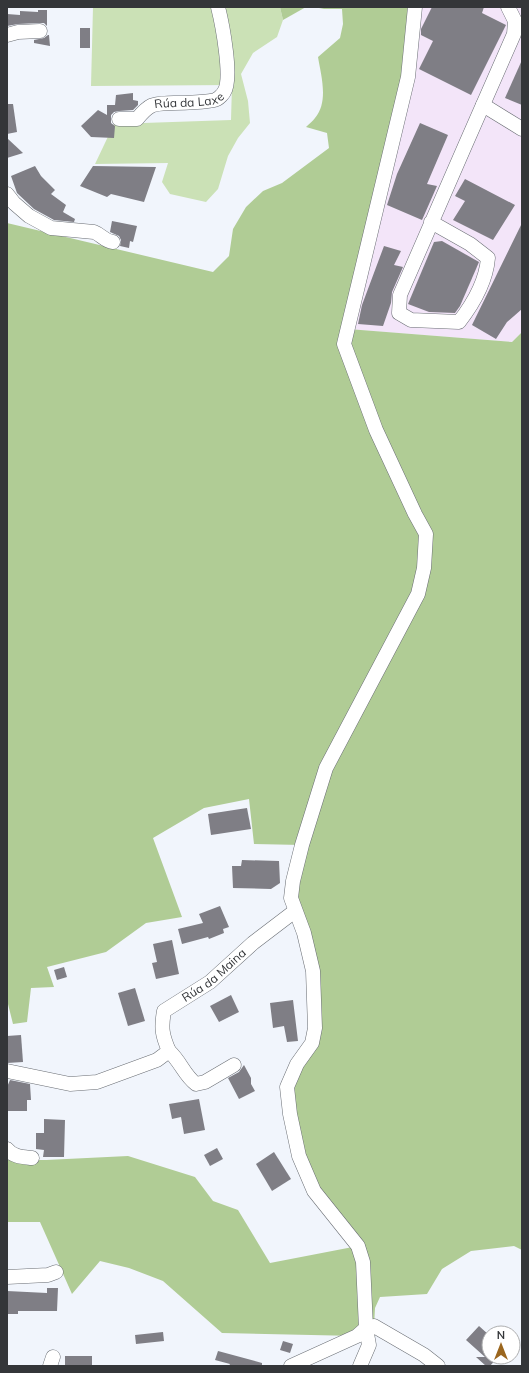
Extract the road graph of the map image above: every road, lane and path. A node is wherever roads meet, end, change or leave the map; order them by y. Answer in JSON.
{"nodes":[{"id":1,"x":218,"y":7,"type":"edge"},
{"id":2,"x":415,"y":7,"type":"edge"},
{"id":3,"x":508,"y":7,"type":"edge"},
{"id":4,"x":40,"y":31,"type":"dead end"},
{"id":5,"x":7,"y":35,"type":"edge"},
{"id":6,"x":483,"y":105,"type":"junction"},
{"id":7,"x":119,"y":119,"type":"dead end"},
{"id":8,"x":522,"y":129,"type":"edge"},
{"id":9,"x":7,"y":194,"type":"edge"},
{"id":10,"x":431,"y":222,"type":"junction"},
{"id":11,"x":113,"y":242,"type":"dead end"},
{"id":12,"x":295,"y":912,"type":"junction"},
{"id":13,"x":169,"y":1051,"type":"junction"},
{"id":14,"x":234,"y":1065,"type":"dead end"},
{"id":15,"x":8,"y":1073,"type":"edge"},
{"id":16,"x":7,"y":1149,"type":"edge"},
{"id":17,"x":32,"y":1158,"type":"dead end"},
{"id":18,"x":56,"y":1272,"type":"dead end"},
{"id":19,"x":7,"y":1277,"type":"edge"},
{"id":20,"x":366,"y":1328,"type":"junction"},
{"id":21,"x":291,"y":1366,"type":"edge"},
{"id":22,"x":360,"y":1366,"type":"edge"},
{"id":23,"x":438,"y":1366,"type":"edge"}],
"edges":[{"from":1,"to":7,"type":"street","name":"Rúa da Laxe"},
{"from":2,"to":12,"type":"street"},
{"from":3,"to":6,"type":"street"},
{"from":4,"to":5,"type":"street"},
{"from":6,"to":8,"type":"street"},
{"from":6,"to":10,"type":"street"},
{"from":9,"to":11,"type":"street"},
{"from":10,"to":10,"type":"street"},
{"from":12,"to":13,"type":"street","name":"Rúa da Maina"},
{"from":12,"to":20,"type":"street"},
{"from":13,"to":14,"type":"street","name":"Rúa da Maina"},
{"from":13,"to":15,"type":"street"},
{"from":16,"to":17,"type":"street"},
{"from":18,"to":19,"type":"street"},
{"from":20,"to":21,"type":"street"},
{"from":20,"to":22,"type":"street"},
{"from":20,"to":23,"type":"street"}]}
